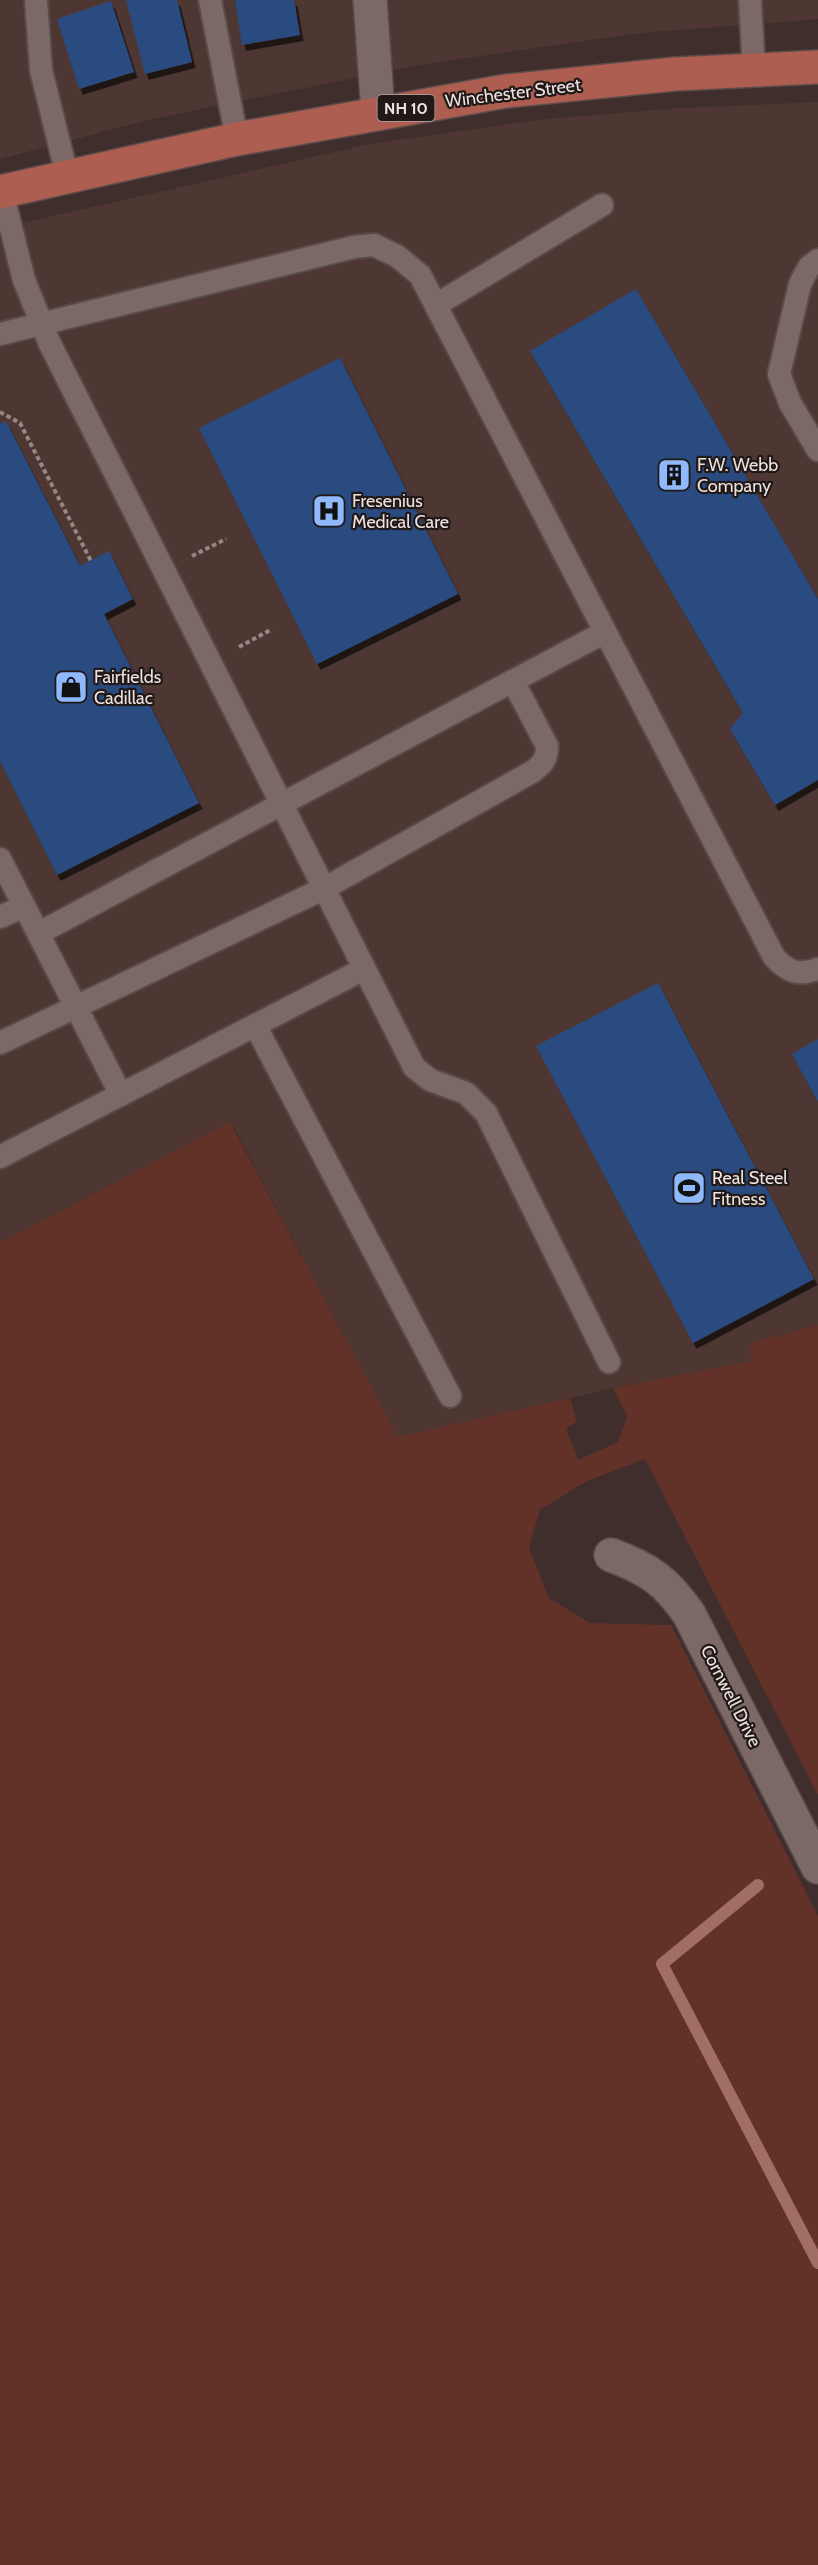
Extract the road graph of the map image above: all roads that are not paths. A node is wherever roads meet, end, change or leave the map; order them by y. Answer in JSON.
{"nodes":[{"id":1,"x":36,"y":0,"type":"edge"},
{"id":2,"x":210,"y":0,"type":"edge"},
{"id":3,"x":370,"y":0,"type":"edge"},
{"id":4,"x":750,"y":0,"type":"edge"},
{"id":5,"x":818,"y":67,"type":"edge"},
{"id":6,"x":754,"y":70,"type":"junction"},
{"id":7,"x":378,"y":112,"type":"junction"},
{"id":8,"x":237,"y":139,"type":"junction"},
{"id":9,"x":67,"y":175,"type":"junction"},
{"id":10,"x":1,"y":192,"type":"edge"},
{"id":11,"x":602,"y":205,"type":"dead end"},
{"id":12,"x":818,"y":260,"type":"edge"},
{"id":13,"x":435,"y":305,"type":"junction"},
{"id":14,"x":41,"y":324,"type":"junction"},
{"id":15,"x":0,"y":334,"type":"edge"},
{"id":16,"x":818,"y":450,"type":"edge"},
{"id":17,"x":605,"y":632,"type":"junction"},
{"id":18,"x":513,"y":681,"type":"junction"},
{"id":19,"x":280,"y":804,"type":"junction"},
{"id":20,"x":0,"y":859,"type":"edge"},
{"id":21,"x":323,"y":889,"type":"junction"},
{"id":22,"x":24,"y":906,"type":"junction"},
{"id":23,"x":0,"y":917,"type":"edge"},
{"id":24,"x":39,"y":933,"type":"junction"},
{"id":25,"x":364,"y":969,"type":"junction"},
{"id":26,"x":818,"y":969,"type":"edge"},
{"id":27,"x":77,"y":1008,"type":"junction"},
{"id":28,"x":255,"y":1025,"type":"junction"},
{"id":29,"x":0,"y":1043,"type":"edge"},
{"id":30,"x":121,"y":1095,"type":"junction"},
{"id":31,"x":0,"y":1157,"type":"edge"},
{"id":32,"x":609,"y":1362,"type":"dead end"},
{"id":33,"x":450,"y":1396,"type":"dead end"},
{"id":34,"x":611,"y":1556,"type":"dead end"},
{"id":35,"x":818,"y":1867,"type":"edge"}],
"edges":[{"from":1,"to":9,"type":"lane"},
{"from":2,"to":8,"type":"lane"},
{"from":3,"to":7,"type":"street"},
{"from":4,"to":6,"type":"lane"},
{"from":5,"to":6,"type":"main road","name":"Winchester Street","number":"NH 10"},
{"from":6,"to":7,"type":"main road","name":"Winchester Street","number":"NH 10"},
{"from":7,"to":8,"type":"main road","name":"Winchester Street","number":"NH 10"},
{"from":8,"to":9,"type":"main road","name":"Winchester Street","number":"NH 10"},
{"from":9,"to":10,"type":"main road","name":"Winchester Street","number":"NH 10"},
{"from":10,"to":14,"type":"lane"},
{"from":11,"to":13,"type":"lane"},
{"from":12,"to":16,"type":"lane"},
{"from":13,"to":14,"type":"lane"},
{"from":13,"to":17,"type":"lane"},
{"from":14,"to":15,"type":"lane"},
{"from":14,"to":19,"type":"lane"},
{"from":17,"to":18,"type":"lane"},
{"from":17,"to":26,"type":"lane"},
{"from":18,"to":19,"type":"lane"},
{"from":18,"to":21,"type":"lane"},
{"from":19,"to":21,"type":"lane"},
{"from":19,"to":24,"type":"lane"},
{"from":20,"to":22,"type":"lane"},
{"from":21,"to":25,"type":"lane"},
{"from":21,"to":27,"type":"lane"},
{"from":22,"to":23,"type":"lane"},
{"from":22,"to":24,"type":"lane"},
{"from":24,"to":27,"type":"lane"},
{"from":25,"to":28,"type":"lane"},
{"from":25,"to":32,"type":"lane"},
{"from":27,"to":29,"type":"lane"},
{"from":27,"to":30,"type":"lane"},
{"from":28,"to":30,"type":"lane"},
{"from":28,"to":33,"type":"lane"},
{"from":30,"to":31,"type":"lane"},
{"from":34,"to":35,"type":"street","name":"Cornwell Drive"}]}
